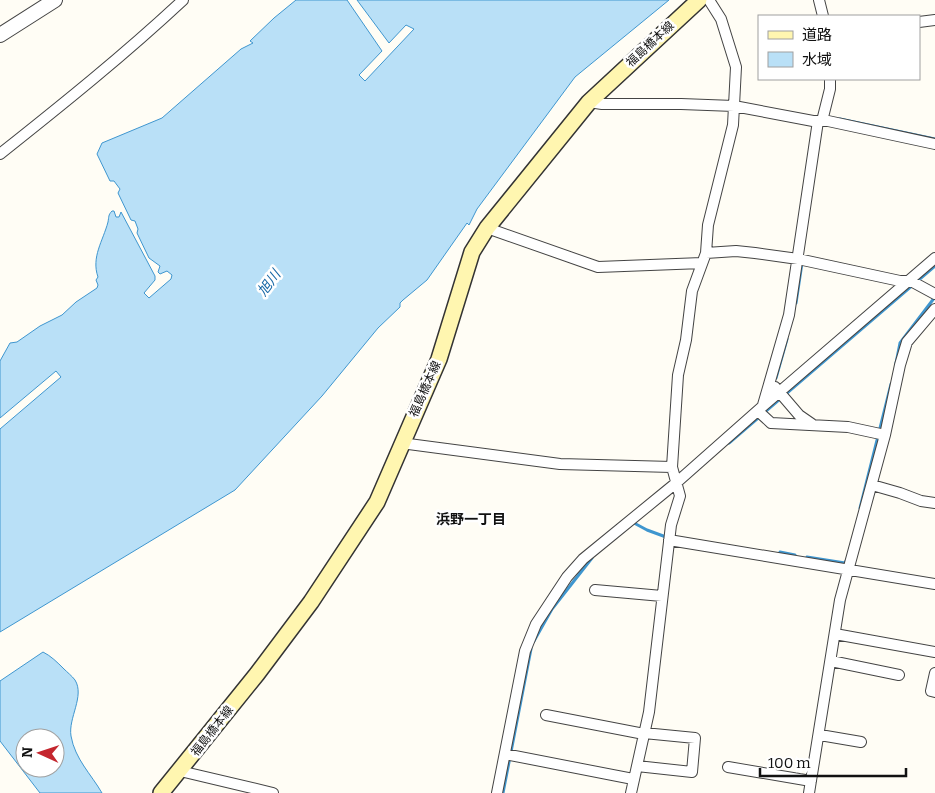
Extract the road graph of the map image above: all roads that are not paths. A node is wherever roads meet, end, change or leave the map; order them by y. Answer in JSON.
{"nodes":[{"id":1,"x":55,"y":0,"type":"edge"},
{"id":2,"x":183,"y":0,"type":"edge"},
{"id":3,"x":699,"y":0,"type":"edge"},
{"id":4,"x":709,"y":0,"type":"edge"},
{"id":5,"x":819,"y":0,"type":"edge"},
{"id":6,"x":822,"y":15,"type":"edge"},
{"id":7,"x":935,"y":20,"type":"edge"},
{"id":8,"x":920,"y":22,"type":"edge"},
{"id":9,"x":0,"y":35,"type":"edge"},
{"id":10,"x":830,"y":80,"type":"edge"},
{"id":11,"x":589,"y":102,"type":"junction"},
{"id":12,"x":734,"y":106,"type":"junction"},
{"id":13,"x":820,"y":121,"type":"junction"},
{"id":14,"x":935,"y":144,"type":"edge"},
{"id":15,"x":0,"y":154,"type":"edge"},
{"id":16,"x":487,"y":228,"type":"junction"},
{"id":17,"x":706,"y":253,"type":"junction"},
{"id":18,"x":935,"y":258,"type":"edge"},
{"id":19,"x":801,"y":259,"type":"junction"},
{"id":20,"x":702,"y":263,"type":"junction"},
{"id":21,"x":913,"y":282,"type":"junction"},
{"id":22,"x":935,"y":294,"type":"edge"},
{"id":23,"x":935,"y":309,"type":"edge"},
{"id":24,"x":770,"y":382,"type":"junction"},
{"id":25,"x":781,"y":395,"type":"junction"},
{"id":26,"x":761,"y":412,"type":"junction"},
{"id":27,"x":813,"y":424,"type":"junction"},
{"id":28,"x":881,"y":434,"type":"junction"},
{"id":29,"x":401,"y":443,"type":"junction"},
{"id":30,"x":672,"y":467,"type":"junction"},
{"id":31,"x":872,"y":485,"type":"junction"},
{"id":32,"x":678,"y":487,"type":"junction"},
{"id":33,"x":935,"y":503,"type":"edge"},
{"id":34,"x":669,"y":540,"type":"junction"},
{"id":35,"x":849,"y":570,"type":"junction"},
{"id":36,"x":935,"y":584,"type":"edge"},
{"id":37,"x":595,"y":590,"type":"dead end"},
{"id":38,"x":662,"y":596,"type":"junction"},
{"id":39,"x":835,"y":634,"type":"junction"},
{"id":40,"x":935,"y":652,"type":"edge"},
{"id":41,"x":831,"y":662,"type":"junction"},
{"id":42,"x":935,"y":673,"type":"edge"},
{"id":43,"x":899,"y":675,"type":"dead end"},
{"id":44,"x":935,"y":692,"type":"edge"},
{"id":45,"x":546,"y":715,"type":"dead end"},
{"id":46,"x":644,"y":733,"type":"junction"},
{"id":47,"x":820,"y":735,"type":"junction"},
{"id":48,"x":862,"y":742,"type":"dead end"},
{"id":49,"x":509,"y":755,"type":"junction"},
{"id":50,"x":637,"y":766,"type":"junction"},
{"id":51,"x":728,"y":767,"type":"dead end"},
{"id":52,"x":180,"y":771,"type":"junction"},
{"id":53,"x":633,"y":779,"type":"junction"},
{"id":54,"x":811,"y":781,"type":"junction"},
{"id":55,"x":161,"y":793,"type":"edge"},
{"id":56,"x":273,"y":793,"type":"edge"},
{"id":57,"x":497,"y":793,"type":"edge"},
{"id":58,"x":631,"y":793,"type":"edge"},
{"id":59,"x":809,"y":793,"type":"edge"}],
"edges":[{"from":1,"to":9,"type":"street"},
{"from":2,"to":15,"type":"street"},
{"from":3,"to":11,"type":"main road","name":"福島橋本線"},
{"from":4,"to":12,"type":"street"},
{"from":5,"to":6,"type":"street"},
{"from":7,"to":8,"type":"street"},
{"from":10,"to":13,"type":"street"},
{"from":11,"to":12,"type":"street"},
{"from":11,"to":16,"type":"main road","name":"福島橋本線"},
{"from":12,"to":13,"type":"street"},
{"from":12,"to":17,"type":"street"},
{"from":13,"to":14,"type":"street"},
{"from":13,"to":19,"type":"street"},
{"from":16,"to":20,"type":"street"},
{"from":16,"to":29,"type":"main road","name":"福島橋本線"},
{"from":17,"to":19,"type":"street"},
{"from":17,"to":20,"type":"street"},
{"from":18,"to":21,"type":"street"},
{"from":19,"to":21,"type":"street"},
{"from":19,"to":24,"type":"street"},
{"from":20,"to":30,"type":"street"},
{"from":21,"to":22,"type":"street"},
{"from":21,"to":25,"type":"street"},
{"from":23,"to":28,"type":"street"},
{"from":24,"to":25,"type":"street"},
{"from":24,"to":26,"type":"street"},
{"from":25,"to":26,"type":"street"},
{"from":25,"to":27,"type":"street"},
{"from":26,"to":27,"type":"street"},
{"from":26,"to":32,"type":"street"},
{"from":27,"to":28,"type":"street"},
{"from":28,"to":31,"type":"street"},
{"from":29,"to":30,"type":"street"},
{"from":29,"to":52,"type":"main road","name":"福島橋本線"},
{"from":30,"to":32,"type":"street"},
{"from":31,"to":33,"type":"street"},
{"from":31,"to":35,"type":"street"},
{"from":32,"to":34,"type":"street"},
{"from":32,"to":49,"type":"street"},
{"from":34,"to":35,"type":"street"},
{"from":34,"to":38,"type":"street"},
{"from":35,"to":36,"type":"street"},
{"from":35,"to":39,"type":"street"},
{"from":37,"to":38,"type":"street"},
{"from":38,"to":46,"type":"street"},
{"from":39,"to":40,"type":"street"},
{"from":39,"to":41,"type":"street"},
{"from":41,"to":43,"type":"street"},
{"from":41,"to":47,"type":"street"},
{"from":42,"to":44,"type":"street"},
{"from":45,"to":46,"type":"street"},
{"from":46,"to":50,"type":"street"},
{"from":46,"to":50,"type":"street"},
{"from":47,"to":48,"type":"street"},
{"from":47,"to":54,"type":"street"},
{"from":49,"to":53,"type":"street"},
{"from":49,"to":57,"type":"street"},
{"from":50,"to":53,"type":"street"},
{"from":51,"to":54,"type":"street"},
{"from":52,"to":55,"type":"main road","name":"福島橋本線"},
{"from":52,"to":56,"type":"street"},
{"from":53,"to":58,"type":"street"},
{"from":54,"to":59,"type":"street"}]}
